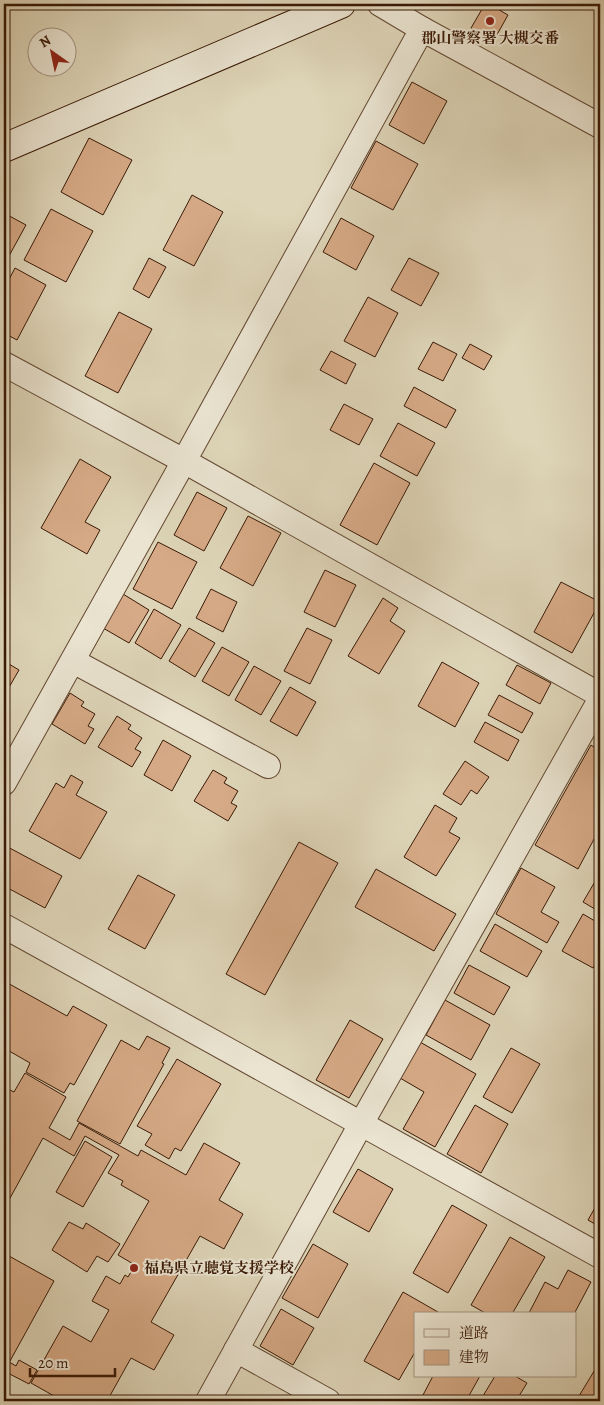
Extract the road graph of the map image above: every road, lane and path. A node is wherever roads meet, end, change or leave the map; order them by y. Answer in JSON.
{"nodes":[{"id":1,"x":342,"y":4,"type":"edge"},
{"id":2,"x":380,"y":4,"type":"edge"},
{"id":3,"x":422,"y":29,"type":"junction"},
{"id":4,"x":600,"y":126,"type":"edge"},
{"id":5,"x":4,"y":148,"type":"edge"},
{"id":6,"x":4,"y":364,"type":"edge"},
{"id":7,"x":184,"y":461,"type":"junction"},
{"id":8,"x":72,"y":661,"type":"junction"},
{"id":9,"x":600,"y":695,"type":"edge"},
{"id":10,"x":600,"y":700,"type":"edge"},
{"id":11,"x":268,"y":766,"type":"dead end"},
{"id":12,"x":4,"y":783,"type":"edge"},
{"id":13,"x":4,"y":926,"type":"edge"},
{"id":14,"x":361,"y":1124,"type":"junction"},
{"id":15,"x":600,"y":1256,"type":"edge"},
{"id":16,"x":236,"y":1350,"type":"junction"},
{"id":17,"x":208,"y":1401,"type":"edge"},
{"id":18,"x":328,"y":1401,"type":"edge"}],
"edges":[{"from":1,"to":5,"type":"street"},
{"from":2,"to":3,"type":"street"},
{"from":3,"to":4,"type":"street"},
{"from":3,"to":7,"type":"street"},
{"from":6,"to":7,"type":"street"},
{"from":7,"to":8,"type":"street"},
{"from":7,"to":9,"type":"street"},
{"from":8,"to":11,"type":"street"},
{"from":8,"to":12,"type":"street"},
{"from":10,"to":14,"type":"street"},
{"from":13,"to":14,"type":"street"},
{"from":14,"to":15,"type":"street"},
{"from":14,"to":16,"type":"street"},
{"from":16,"to":17,"type":"street"},
{"from":16,"to":18,"type":"street"}]}
